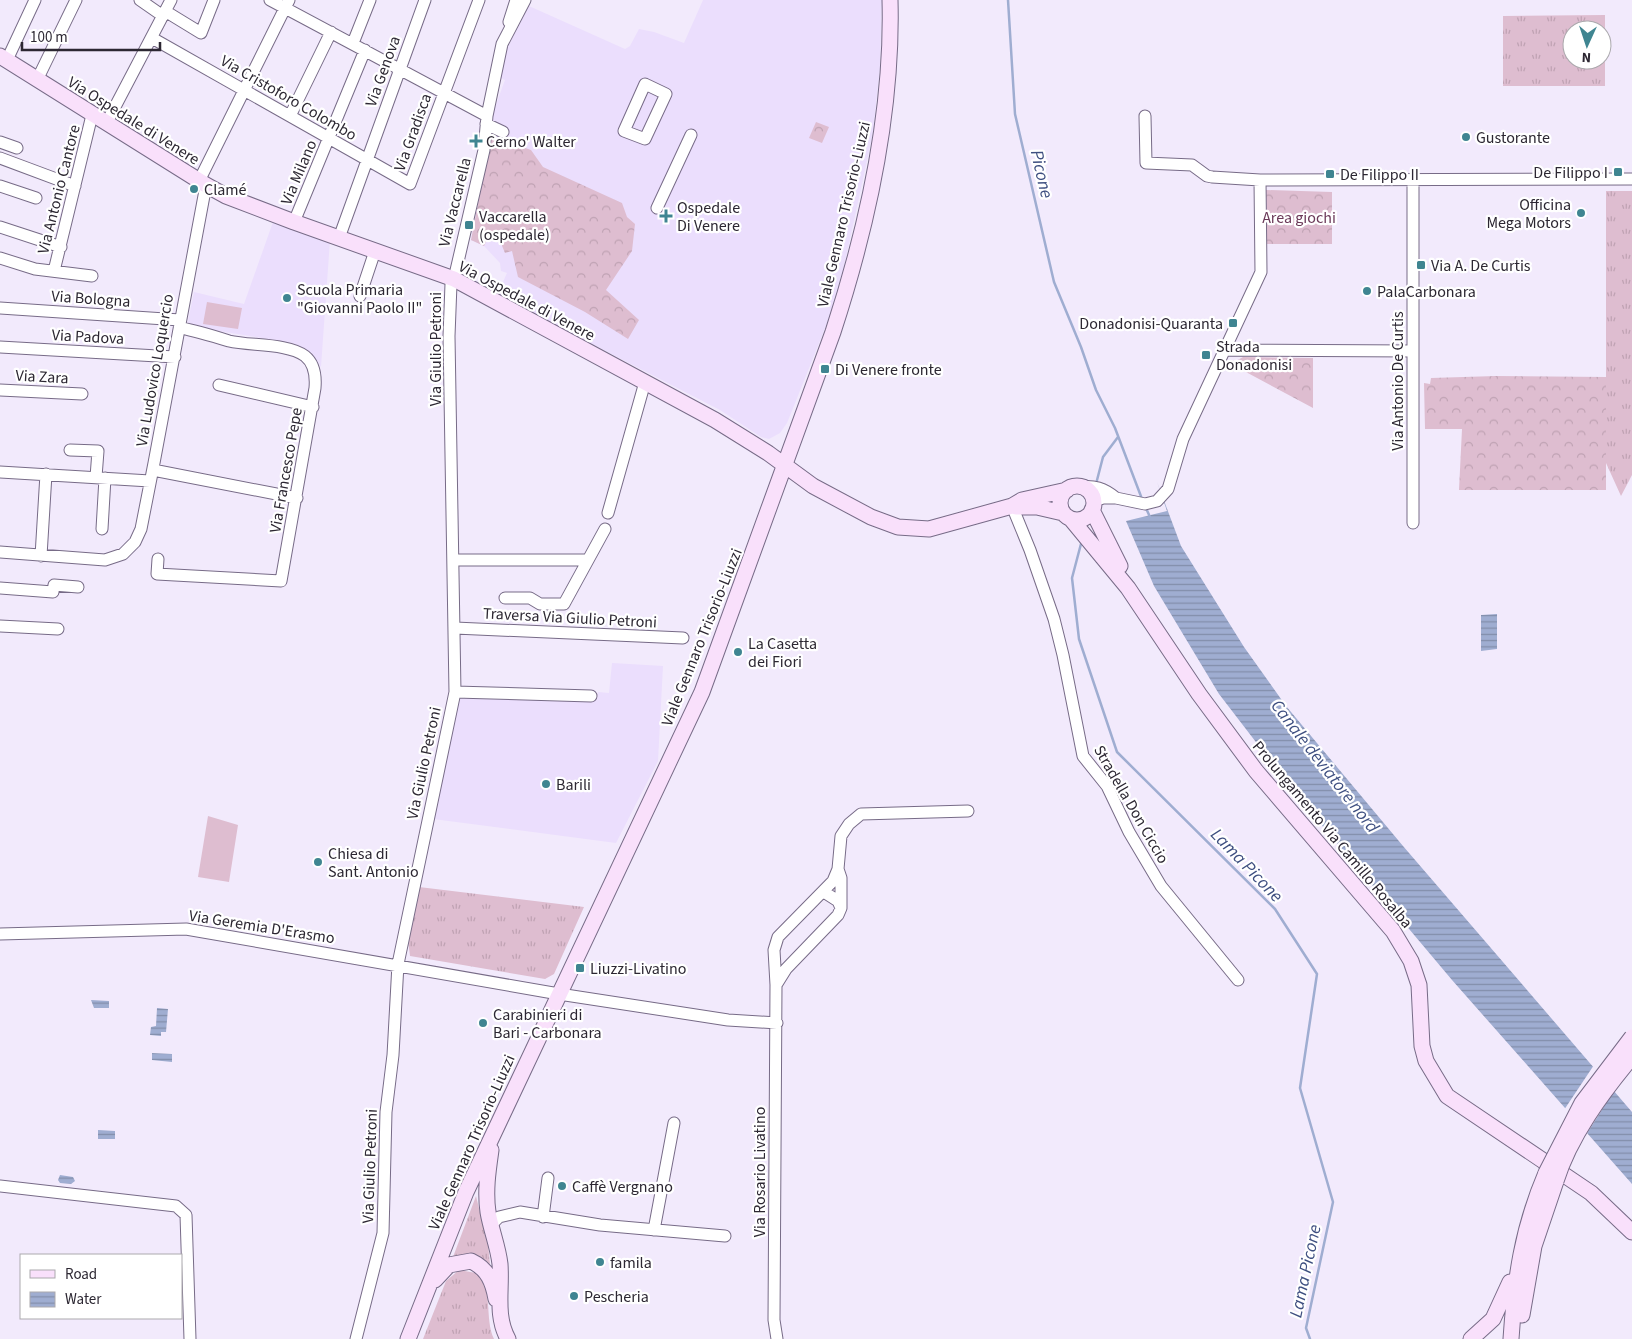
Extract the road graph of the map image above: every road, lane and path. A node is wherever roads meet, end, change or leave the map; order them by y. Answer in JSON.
{"nodes":[{"id":1,"x":35,"y":0,"type":"edge"},
{"id":2,"x":76,"y":0,"type":"edge"},
{"id":3,"x":140,"y":0,"type":"edge"},
{"id":4,"x":214,"y":0,"type":"edge"},
{"id":5,"x":270,"y":0,"type":"edge"},
{"id":6,"x":370,"y":0,"type":"edge"},
{"id":7,"x":425,"y":0,"type":"edge"},
{"id":8,"x":479,"y":0,"type":"edge"},
{"id":9,"x":516,"y":0,"type":"edge"},
{"id":10,"x":525,"y":0,"type":"edge"},
{"id":11,"x":890,"y":0,"type":"edge"},
{"id":12,"x":287,"y":4,"type":"edge"},
{"id":13,"x":166,"y":9,"type":"edge"},
{"id":14,"x":331,"y":32,"type":"junction"},
{"id":15,"x":152,"y":38,"type":"junction"},
{"id":16,"x":353,"y":43,"type":"junction"},
{"id":17,"x":502,"y":44,"type":"junction"},
{"id":18,"x":365,"y":50,"type":"junction"},
{"id":19,"x":3,"y":58,"type":"edge"},
{"id":20,"x":400,"y":69,"type":"junction"},
{"id":21,"x":37,"y":80,"type":"junction"},
{"id":22,"x":244,"y":90,"type":"junction"},
{"id":23,"x":444,"y":92,"type":"junction"},
{"id":24,"x":92,"y":115,"type":"junction"},
{"id":25,"x":290,"y":116,"type":"junction"},
{"id":26,"x":1145,"y":116,"type":"dead end"},
{"id":27,"x":487,"y":120,"type":"junction"},
{"id":28,"x":106,"y":124,"type":"junction"},
{"id":29,"x":503,"y":132,"type":"dead end"},
{"id":30,"x":691,"y":135,"type":"dead end"},
{"id":31,"x":329,"y":138,"type":"junction"},
{"id":32,"x":645,"y":139,"type":"joint"},
{"id":33,"x":0,"y":142,"type":"edge"},
{"id":34,"x":17,"y":148,"type":"dead end"},
{"id":35,"x":0,"y":158,"type":"edge"},
{"id":36,"x":366,"y":160,"type":"junction"},
{"id":37,"x":1413,"y":179,"type":"junction"},
{"id":38,"x":1632,"y":179,"type":"edge"},
{"id":39,"x":1260,"y":180,"type":"junction"},
{"id":40,"x":203,"y":183,"type":"junction"},
{"id":41,"x":410,"y":184,"type":"joint"},
{"id":42,"x":0,"y":186,"type":"edge"},
{"id":43,"x":75,"y":186,"type":"junction"},
{"id":44,"x":36,"y":198,"type":"dead end"},
{"id":45,"x":657,"y":208,"type":"dead end"},
{"id":46,"x":294,"y":222,"type":"junction"},
{"id":47,"x":0,"y":227,"type":"edge"},
{"id":48,"x":339,"y":238,"type":"junction"},
{"id":49,"x":60,"y":247,"type":"junction"},
{"id":50,"x":375,"y":251,"type":"junction"},
{"id":51,"x":0,"y":258,"type":"edge"},
{"id":52,"x":54,"y":271,"type":"junction"},
{"id":53,"x":92,"y":276,"type":"dead end"},
{"id":54,"x":454,"y":279,"type":"junction"},
{"id":55,"x":360,"y":296,"type":"dead end"},
{"id":56,"x":0,"y":308,"type":"edge"},
{"id":57,"x":180,"y":324,"type":"junction"},
{"id":58,"x":0,"y":347,"type":"edge"},
{"id":59,"x":1224,"y":350,"type":"junction"},
{"id":60,"x":1413,"y":351,"type":"junction"},
{"id":61,"x":175,"y":357,"type":"junction"},
{"id":62,"x":645,"y":382,"type":"junction"},
{"id":63,"x":219,"y":386,"type":"dead end"},
{"id":64,"x":0,"y":390,"type":"edge"},
{"id":65,"x":82,"y":394,"type":"dead end"},
{"id":66,"x":313,"y":407,"type":"junction"},
{"id":67,"x":70,"y":450,"type":"dead end"},
{"id":68,"x":784,"y":464,"type":"junction"},
{"id":69,"x":0,"y":472,"type":"edge"},
{"id":70,"x":46,"y":474,"type":"junction"},
{"id":71,"x":151,"y":476,"type":"junction"},
{"id":72,"x":100,"y":478,"type":"junction"},
{"id":73,"x":1073,"y":488,"type":"junction"},
{"id":74,"x":297,"y":498,"type":"junction"},
{"id":75,"x":1116,"y":498,"type":"junction"},
{"id":76,"x":1012,"y":506,"type":"junction"},
{"id":77,"x":1093,"y":508,"type":"junction"},
{"id":78,"x":608,"y":513,"type":"dead end"},
{"id":79,"x":1067,"y":516,"type":"junction"},
{"id":80,"x":1413,"y":522,"type":"dead end"},
{"id":81,"x":102,"y":529,"type":"dead end"},
{"id":82,"x":605,"y":529,"type":"dead end"},
{"id":83,"x":0,"y":552,"type":"edge"},
{"id":84,"x":41,"y":556,"type":"junction"},
{"id":85,"x":158,"y":559,"type":"dead end"},
{"id":86,"x":453,"y":560,"type":"junction"},
{"id":87,"x":588,"y":560,"type":"junction"},
{"id":88,"x":78,"y":586,"type":"dead end"},
{"id":89,"x":0,"y":588,"type":"edge"},
{"id":90,"x":1128,"y":588,"type":"junction"},
{"id":91,"x":505,"y":598,"type":"dead end"},
{"id":92,"x":0,"y":626,"type":"edge"},
{"id":93,"x":454,"y":628,"type":"junction"},
{"id":94,"x":58,"y":629,"type":"dead end"},
{"id":95,"x":684,"y":638,"type":"dead end"},
{"id":96,"x":455,"y":692,"type":"junction"},
{"id":97,"x":591,"y":696,"type":"dead end"},
{"id":98,"x":968,"y":811,"type":"dead end"},
{"id":99,"x":838,"y":868,"type":"junction"},
{"id":100,"x":824,"y":892,"type":"junction"},
{"id":101,"x":841,"y":908,"type":"junction"},
{"id":102,"x":0,"y":934,"type":"edge"},
{"id":103,"x":398,"y":964,"type":"junction"},
{"id":104,"x":1238,"y":980,"type":"dead end"},
{"id":105,"x":776,"y":986,"type":"junction"},
{"id":106,"x":559,"y":994,"type":"junction"},
{"id":107,"x":776,"y":1023,"type":"junction"},
{"id":108,"x":1632,"y":1037,"type":"edge"},
{"id":109,"x":1632,"y":1058,"type":"edge"},
{"id":110,"x":674,"y":1123,"type":"dead end"},
{"id":111,"x":492,"y":1136,"type":"junction"},
{"id":112,"x":1553,"y":1175,"type":"junction"},
{"id":113,"x":548,"y":1178,"type":"dead end"},
{"id":114,"x":0,"y":1186,"type":"edge"},
{"id":115,"x":487,"y":1199,"type":"junction"},
{"id":116,"x":511,"y":1213,"type":"junction"},
{"id":117,"x":542,"y":1217,"type":"junction"},
{"id":118,"x":491,"y":1225,"type":"junction"},
{"id":119,"x":654,"y":1230,"type":"junction"},
{"id":120,"x":1632,"y":1232,"type":"edge"},
{"id":121,"x":1524,"y":1235,"type":"junction"},
{"id":122,"x":725,"y":1236,"type":"dead end"},
{"id":123,"x":425,"y":1294,"type":"junction"},
{"id":124,"x":499,"y":1313,"type":"junction"},
{"id":125,"x":774,"y":1320,"type":"junction"},
{"id":126,"x":190,"y":1339,"type":"edge"},
{"id":127,"x":356,"y":1339,"type":"edge"},
{"id":128,"x":408,"y":1339,"type":"edge"},
{"id":129,"x":508,"y":1339,"type":"edge"},
{"id":130,"x":770,"y":1339,"type":"edge"},
{"id":131,"x":778,"y":1339,"type":"edge"},
{"id":132,"x":1471,"y":1339,"type":"edge"},
{"id":133,"x":1511,"y":1339,"type":"edge"},
{"id":134,"x":1520,"y":1339,"type":"edge"}],
"edges":[{"from":1,"to":19,"type":"street"},
{"from":2,"to":21,"type":"street"},
{"from":3,"to":13,"type":"street"},
{"from":4,"to":13,"type":"street"},
{"from":5,"to":12,"type":"street"},
{"from":6,"to":16,"type":"street"},
{"from":7,"to":20,"type":"street","name":"Via Genova"},
{"from":8,"to":23,"type":"street","name":"Via Gradisca"},
{"from":9,"to":17,"type":"street","name":"Via Vaccarella"},
{"from":10,"to":17,"type":"street","name":"Via Vaccarella"},
{"from":11,"to":68,"type":"main road","name":"Viale Gennaro Trisorio-Liuzzi"},
{"from":12,"to":14,"type":"street"},
{"from":12,"to":22,"type":"street","name":"Via Ludovico Loquercio"},
{"from":13,"to":15,"type":"street"},
{"from":14,"to":16,"type":"street"},
{"from":14,"to":25,"type":"street"},
{"from":15,"to":22,"type":"street","name":"Via Cristoforo Colombo"},
{"from":15,"to":28,"type":"street"},
{"from":16,"to":18,"type":"street"},
{"from":17,"to":27,"type":"street","name":"Via Vaccarella"},
{"from":18,"to":20,"type":"street"},
{"from":18,"to":31,"type":"street","name":"Via Milano"},
{"from":19,"to":21,"type":"main road","name":"Via Ospedale di Venere"},
{"from":20,"to":23,"type":"street"},
{"from":20,"to":36,"type":"street","name":"Via Genova"},
{"from":21,"to":24,"type":"main road","name":"Via Ospedale di Venere"},
{"from":22,"to":25,"type":"street","name":"Via Cristoforo Colombo"},
{"from":22,"to":40,"type":"street","name":"Via Ludovico Loquercio"},
{"from":23,"to":27,"type":"street"},
{"from":23,"to":41,"type":"street","name":"Via Gradisca"},
{"from":24,"to":28,"type":"main road","name":"Via Ospedale di Venere"},
{"from":24,"to":43,"type":"street","name":"Via Antonio Cantore"},
{"from":25,"to":31,"type":"street","name":"Via Cristoforo Colombo"},
{"from":26,"to":39,"type":"street"},
{"from":27,"to":29,"type":"street"},
{"from":27,"to":54,"type":"street","name":"Via Vaccarella"},
{"from":28,"to":40,"type":"main road","name":"Via Ospedale di Venere"},
{"from":30,"to":45,"type":"street"},
{"from":31,"to":36,"type":"street","name":"Via Cristoforo Colombo"},
{"from":31,"to":46,"type":"street","name":"Via Milano"},
{"from":32,"to":32,"type":"street"},
{"from":33,"to":34,"type":"street"},
{"from":35,"to":43,"type":"street"},
{"from":36,"to":41,"type":"street","name":"Via Cristoforo Colombo"},
{"from":36,"to":48,"type":"street","name":"Via Genova"},
{"from":37,"to":38,"type":"street"},
{"from":37,"to":39,"type":"street"},
{"from":37,"to":60,"type":"street","name":"Via Antonio De Curtis"},
{"from":39,"to":59,"type":"street"},
{"from":40,"to":46,"type":"main road","name":"Via Ospedale di Venere"},
{"from":40,"to":57,"type":"street","name":"Via Ludovico Loquercio"},
{"from":42,"to":44,"type":"street"},
{"from":43,"to":49,"type":"street","name":"Via Antonio Cantore"},
{"from":46,"to":48,"type":"main road","name":"Via Ospedale di Venere"},
{"from":47,"to":49,"type":"street"},
{"from":48,"to":50,"type":"main road","name":"Via Ospedale di Venere"},
{"from":49,"to":52,"type":"street","name":"Via Antonio Cantore"},
{"from":50,"to":54,"type":"main road","name":"Via Ospedale di Venere"},
{"from":50,"to":55,"type":"street"},
{"from":51,"to":52,"type":"street"},
{"from":52,"to":53,"type":"street"},
{"from":54,"to":62,"type":"main road","name":"Via Ospedale di Venere"},
{"from":54,"to":86,"type":"street","name":"Via Giulio Petroni"},
{"from":56,"to":57,"type":"street","name":"Via Bologna"},
{"from":57,"to":61,"type":"street","name":"Via Ludovico Loquercio"},
{"from":57,"to":66,"type":"street","name":"Via Francesco Pepe"},
{"from":58,"to":61,"type":"street","name":"Via Padova"},
{"from":59,"to":60,"type":"street"},
{"from":59,"to":75,"type":"street"},
{"from":60,"to":80,"type":"street","name":"Via Antonio De Curtis"},
{"from":61,"to":71,"type":"street","name":"Via Ludovico Loquercio"},
{"from":62,"to":68,"type":"main road","name":"Via Ospedale di Venere"},
{"from":62,"to":78,"type":"street"},
{"from":63,"to":66,"type":"street"},
{"from":64,"to":65,"type":"street","name":"Via Zara"},
{"from":66,"to":74,"type":"street","name":"Via Francesco Pepe"},
{"from":67,"to":72,"type":"street"},
{"from":68,"to":76,"type":"main road","name":"Via Ospedale di Venere"},
{"from":68,"to":106,"type":"main road","name":"Viale Gennaro Trisorio-Liuzzi"},
{"from":69,"to":70,"type":"street"},
{"from":70,"to":72,"type":"street"},
{"from":70,"to":84,"type":"street"},
{"from":71,"to":72,"type":"street"},
{"from":71,"to":74,"type":"street"},
{"from":71,"to":84,"type":"street","name":"Via Ludovico Loquercio"},
{"from":72,"to":81,"type":"street"},
{"from":73,"to":75,"type":"street"},
{"from":73,"to":76,"type":"main road","name":"Via Ospedale di Venere"},
{"from":73,"to":77,"type":"main road"},
{"from":73,"to":79,"type":"main road"},
{"from":74,"to":85,"type":"street","name":"Via Francesco Pepe"},
{"from":75,"to":77,"type":"street"},
{"from":76,"to":79,"type":"main road","name":"Via Ospedale di Venere"},
{"from":76,"to":104,"type":"street","name":"Stradella Don Ciccio"},
{"from":77,"to":79,"type":"main road"},
{"from":77,"to":90,"type":"main road","name":"Prolungamento Via Camillo Rosalba"},
{"from":79,"to":90,"type":"main road","name":"Prolungamento Via Camillo Rosalba"},
{"from":82,"to":87,"type":"street"},
{"from":83,"to":84,"type":"street"},
{"from":86,"to":87,"type":"street"},
{"from":86,"to":93,"type":"street","name":"Via Giulio Petroni"},
{"from":87,"to":91,"type":"street"},
{"from":88,"to":89,"type":"street"},
{"from":90,"to":120,"type":"main road","name":"Prolungamento Via Camillo Rosalba"},
{"from":92,"to":94,"type":"street"},
{"from":93,"to":95,"type":"street","name":"Traversa Via Giulio Petroni"},
{"from":93,"to":96,"type":"street","name":"Via Giulio Petroni"},
{"from":96,"to":97,"type":"street"},
{"from":96,"to":103,"type":"street","name":"Via Giulio Petroni"},
{"from":98,"to":99,"type":"street","name":"Via Rosario Livatino"},
{"from":99,"to":100,"type":"street","name":"Via Rosario Livatino"},
{"from":99,"to":101,"type":"street"},
{"from":100,"to":101,"type":"street"},
{"from":100,"to":105,"type":"street","name":"Via Rosario Livatino"},
{"from":101,"to":105,"type":"street"},
{"from":102,"to":103,"type":"street","name":"Via Geremia D'Erasmo"},
{"from":103,"to":106,"type":"street","name":"Via Geremia D'Erasmo"},
{"from":103,"to":127,"type":"street","name":"Via Giulio Petroni"},
{"from":105,"to":107,"type":"street","name":"Via Rosario Livatino"},
{"from":106,"to":107,"type":"street"},
{"from":106,"to":111,"type":"main road","name":"Viale Gennaro Trisorio-Liuzzi"},
{"from":107,"to":125,"type":"street","name":"Via Rosario Livatino"},
{"from":108,"to":112,"type":"main road","bridge":true},
{"from":109,"to":112,"type":"main road","bridge":true},
{"from":110,"to":119,"type":"street"},
{"from":111,"to":115,"type":"main road"},
{"from":111,"to":123,"type":"main road","name":"Viale Gennaro Trisorio-Liuzzi"},
{"from":112,"to":121,"type":"main road"},
{"from":112,"to":134,"type":"main road"},
{"from":113,"to":117,"type":"street"},
{"from":114,"to":126,"type":"street"},
{"from":115,"to":116,"type":"street"},
{"from":115,"to":118,"type":"main road"},
{"from":116,"to":117,"type":"street"},
{"from":116,"to":118,"type":"street"},
{"from":117,"to":119,"type":"street"},
{"from":118,"to":124,"type":"main road"},
{"from":119,"to":122,"type":"street"},
{"from":121,"to":132,"type":"main road"},
{"from":121,"to":133,"type":"main road"},
{"from":123,"to":124,"type":"main road"},
{"from":123,"to":128,"type":"main road","name":"Viale Gennaro Trisorio-Liuzzi"},
{"from":124,"to":129,"type":"main road"},
{"from":125,"to":130,"type":"street"},
{"from":125,"to":131,"type":"street"}]}
